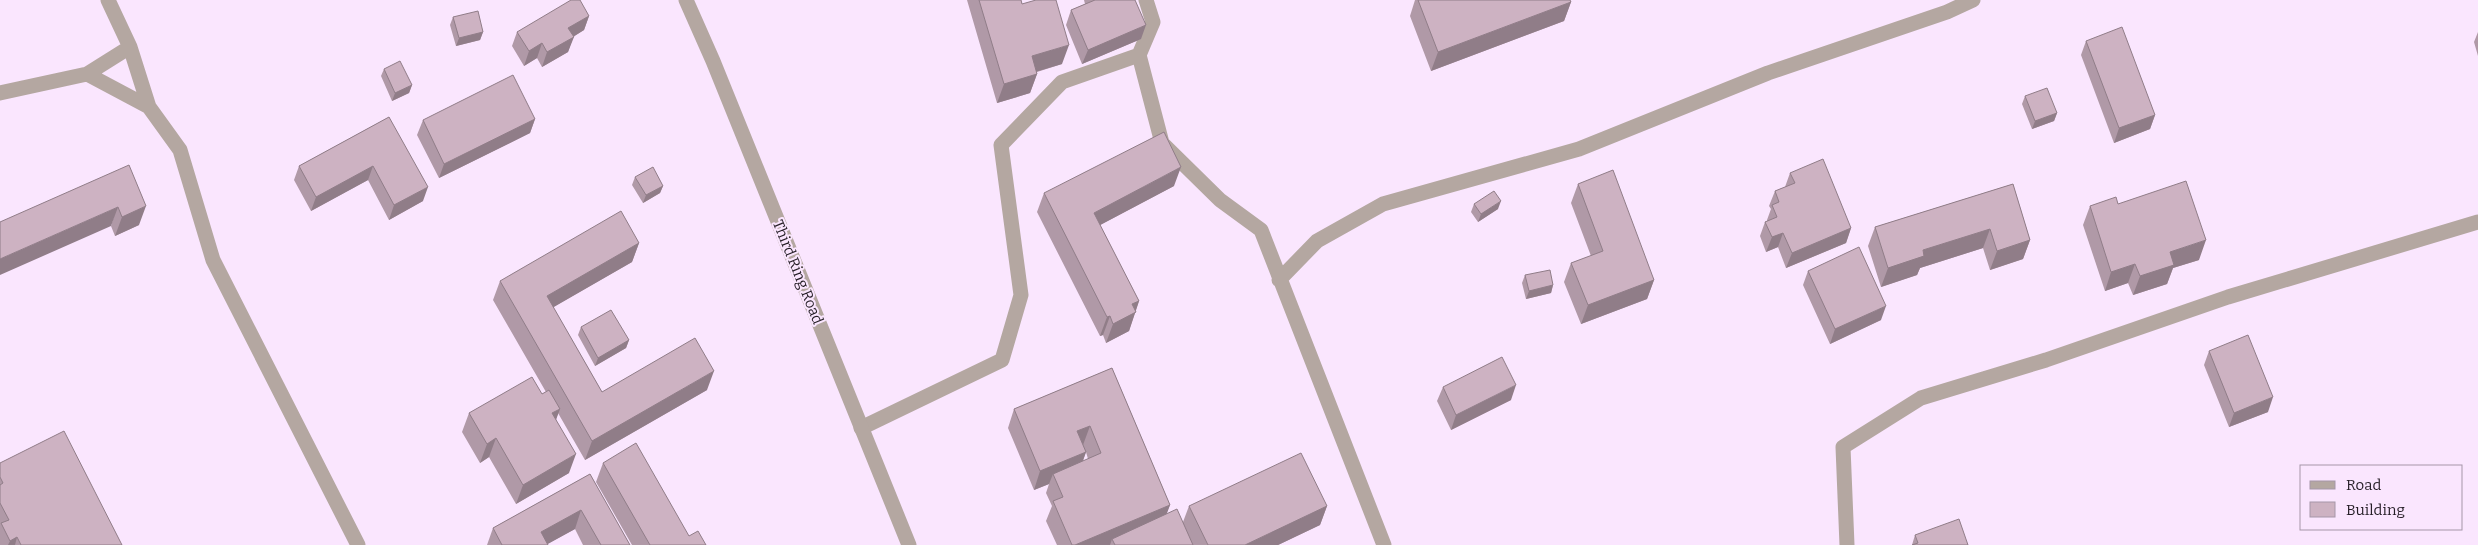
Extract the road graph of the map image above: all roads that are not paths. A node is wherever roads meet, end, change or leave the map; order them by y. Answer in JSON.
{"nodes":[{"id":1,"x":108,"y":0,"type":"edge"},
{"id":2,"x":686,"y":0,"type":"edge"},
{"id":3,"x":1146,"y":0,"type":"edge"},
{"id":4,"x":1973,"y":0,"type":"edge"},
{"id":5,"x":1948,"y":6,"type":"edge"},
{"id":6,"x":130,"y":47,"type":"junction"},
{"id":7,"x":1139,"y":54,"type":"junction"},
{"id":8,"x":87,"y":74,"type":"junction"},
{"id":9,"x":0,"y":93,"type":"edge"},
{"id":10,"x":149,"y":107,"type":"junction"},
{"id":11,"x":2478,"y":222,"type":"edge"},
{"id":12,"x":1279,"y":280,"type":"junction"},
{"id":13,"x":861,"y":428,"type":"junction"},
{"id":14,"x":358,"y":545,"type":"edge"},
{"id":15,"x":909,"y":545,"type":"edge"},
{"id":16,"x":1384,"y":545,"type":"edge"},
{"id":17,"x":1847,"y":545,"type":"edge"}],
"edges":[{"from":1,"to":6,"type":"street"},
{"from":2,"to":13,"type":"street","name":"Third Ring Road"},
{"from":3,"to":7,"type":"street"},
{"from":4,"to":5,"type":"street"},
{"from":5,"to":12,"type":"street"},
{"from":6,"to":8,"type":"street"},
{"from":6,"to":10,"type":"street"},
{"from":7,"to":12,"type":"street"},
{"from":7,"to":13,"type":"street"},
{"from":8,"to":9,"type":"street"},
{"from":8,"to":10,"type":"street"},
{"from":10,"to":14,"type":"street"},
{"from":11,"to":17,"type":"street"},
{"from":12,"to":16,"type":"street"},
{"from":13,"to":15,"type":"street","name":"Third Ring Road"}]}
